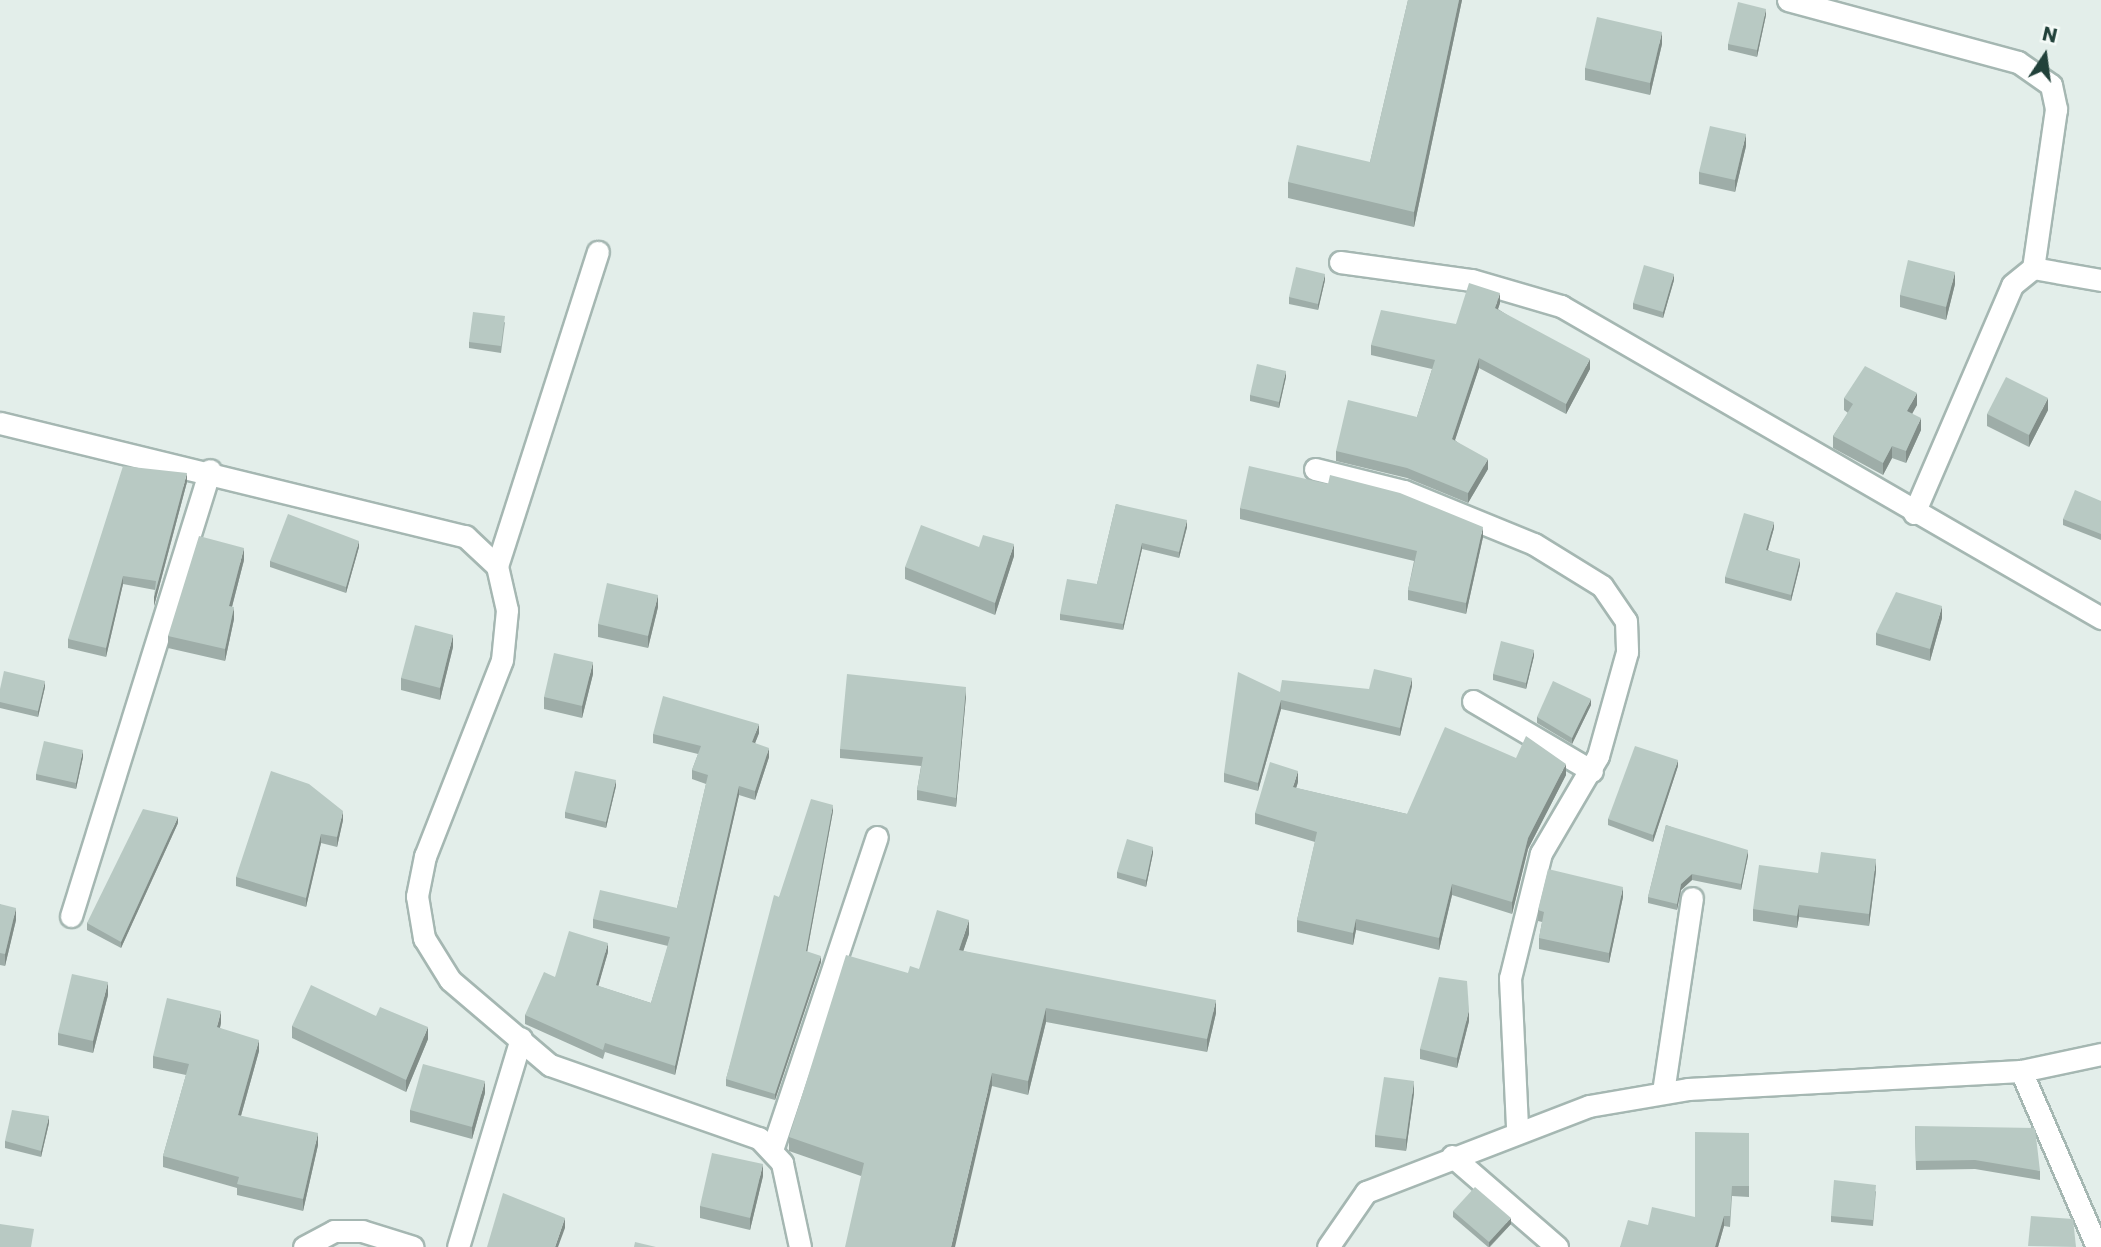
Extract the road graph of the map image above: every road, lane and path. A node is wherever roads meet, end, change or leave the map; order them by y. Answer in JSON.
{"nodes":[{"id":1,"x":1788,"y":0,"type":"edge"},
{"id":2,"x":598,"y":252,"type":"dead end"},
{"id":3,"x":1340,"y":262,"type":"dead end"},
{"id":4,"x":2032,"y":268,"type":"junction"},
{"id":5,"x":2101,"y":280,"type":"edge"},
{"id":6,"x":0,"y":423,"type":"edge"},
{"id":7,"x":1315,"y":469,"type":"dead end"},
{"id":8,"x":210,"y":470,"type":"junction"},
{"id":9,"x":1914,"y":513,"type":"junction"},
{"id":10,"x":497,"y":566,"type":"junction"},
{"id":11,"x":2101,"y":618,"type":"edge"},
{"id":12,"x":1473,"y":701,"type":"dead end"},
{"id":13,"x":1592,"y":771,"type":"junction"},
{"id":14,"x":877,"y":837,"type":"dead end"},
{"id":15,"x":1692,"y":898,"type":"dead end"},
{"id":16,"x":71,"y":916,"type":"dead end"},
{"id":17,"x":521,"y":1038,"type":"junction"},
{"id":18,"x":2101,"y":1054,"type":"edge"},
{"id":19,"x":2021,"y":1071,"type":"junction"},
{"id":20,"x":1663,"y":1092,"type":"junction"},
{"id":21,"x":1517,"y":1129,"type":"junction"},
{"id":22,"x":772,"y":1150,"type":"junction"},
{"id":23,"x":1452,"y":1156,"type":"junction"},
{"id":24,"x":304,"y":1247,"type":"edge"},
{"id":25,"x":412,"y":1247,"type":"edge"},
{"id":26,"x":458,"y":1247,"type":"edge"},
{"id":27,"x":800,"y":1247,"type":"edge"},
{"id":28,"x":1328,"y":1247,"type":"edge"},
{"id":29,"x":1557,"y":1247,"type":"edge"},
{"id":30,"x":2097,"y":1247,"type":"edge"}],
"edges":[{"from":1,"to":4,"type":"street"},
{"from":2,"to":10,"type":"street"},
{"from":3,"to":9,"type":"street"},
{"from":4,"to":5,"type":"street"},
{"from":4,"to":9,"type":"street"},
{"from":6,"to":8,"type":"street"},
{"from":7,"to":13,"type":"street"},
{"from":8,"to":10,"type":"street"},
{"from":8,"to":16,"type":"street"},
{"from":9,"to":11,"type":"street"},
{"from":10,"to":17,"type":"street"},
{"from":12,"to":13,"type":"street"},
{"from":13,"to":21,"type":"street"},
{"from":14,"to":22,"type":"street"},
{"from":15,"to":20,"type":"street"},
{"from":17,"to":22,"type":"street"},
{"from":17,"to":26,"type":"street"},
{"from":18,"to":19,"type":"street"},
{"from":19,"to":20,"type":"street"},
{"from":19,"to":30,"type":"street"},
{"from":20,"to":21,"type":"street"},
{"from":21,"to":23,"type":"street"},
{"from":22,"to":27,"type":"street"},
{"from":23,"to":28,"type":"street"},
{"from":23,"to":29,"type":"street"},
{"from":24,"to":25,"type":"street"}]}
